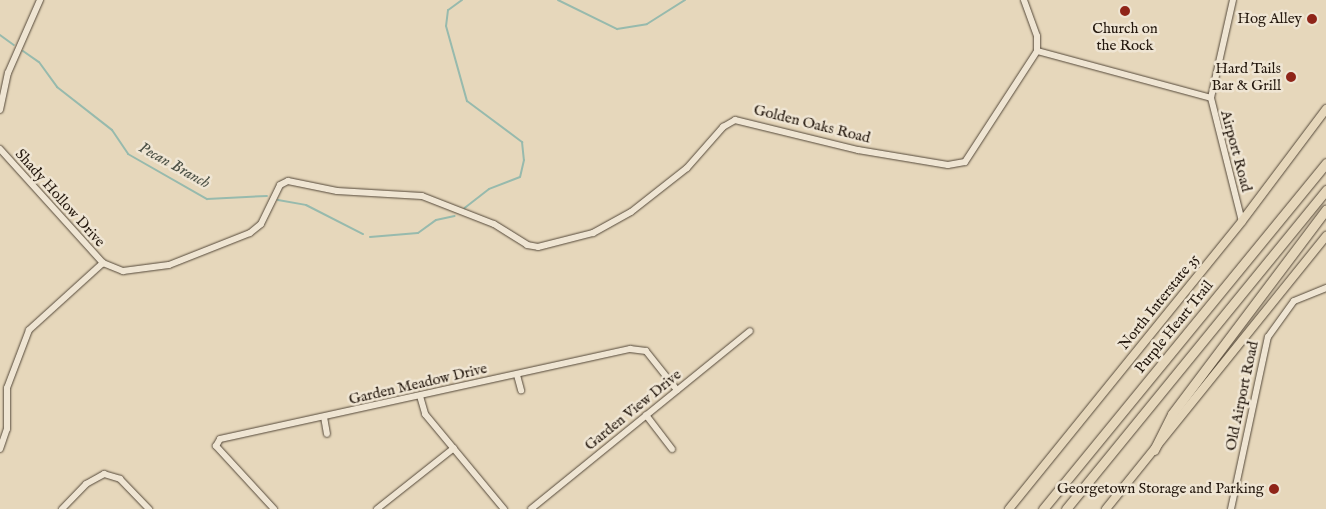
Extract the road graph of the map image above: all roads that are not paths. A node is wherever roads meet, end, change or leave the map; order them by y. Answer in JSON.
{"nodes":[{"id":1,"x":40,"y":0,"type":"edge"},
{"id":2,"x":1024,"y":0,"type":"edge"},
{"id":3,"x":1233,"y":0,"type":"edge"},
{"id":4,"x":1037,"y":51,"type":"junction"},
{"id":5,"x":1210,"y":98,"type":"junction"},
{"id":6,"x":1326,"y":109,"type":"edge"},
{"id":7,"x":0,"y":110,"type":"edge"},
{"id":8,"x":0,"y":149,"type":"edge"},
{"id":9,"x":1326,"y":163,"type":"edge"},
{"id":10,"x":1326,"y":190,"type":"edge"},
{"id":11,"x":1326,"y":210,"type":"edge"},
{"id":12,"x":1242,"y":221,"type":"junction"},
{"id":13,"x":1326,"y":236,"type":"edge"},
{"id":14,"x":103,"y":262,"type":"junction"},
{"id":15,"x":1326,"y":288,"type":"edge"},
{"id":16,"x":750,"y":331,"type":"dead end"},
{"id":17,"x":517,"y":375,"type":"junction"},
{"id":18,"x":520,"y":390,"type":"dead end"},
{"id":19,"x":677,"y":390,"type":"junction"},
{"id":20,"x":420,"y":396,"type":"junction"},
{"id":21,"x":646,"y":415,"type":"junction"},
{"id":22,"x":324,"y":418,"type":"junction"},
{"id":23,"x":327,"y":434,"type":"dead end"},
{"id":24,"x":454,"y":448,"type":"junction"},
{"id":25,"x":0,"y":449,"type":"edge"},
{"id":26,"x":672,"y":449,"type":"dead end"},
{"id":27,"x":1154,"y":450,"type":"junction"},
{"id":28,"x":62,"y":509,"type":"edge"},
{"id":29,"x":149,"y":509,"type":"edge"},
{"id":30,"x":274,"y":509,"type":"edge"},
{"id":31,"x":378,"y":509,"type":"edge"},
{"id":32,"x":504,"y":509,"type":"edge"},
{"id":33,"x":531,"y":509,"type":"edge"},
{"id":34,"x":1009,"y":509,"type":"edge"},
{"id":35,"x":1043,"y":509,"type":"edge"},
{"id":36,"x":1066,"y":509,"type":"edge"},
{"id":37,"x":1106,"y":509,"type":"edge"},
{"id":38,"x":1231,"y":509,"type":"edge"}],
"edges":[{"from":1,"to":7,"type":"street"},
{"from":2,"to":4,"type":"street"},
{"from":3,"to":5,"type":"street","name":"Airport Road"},
{"from":4,"to":5,"type":"street"},
{"from":4,"to":14,"type":"street","name":"Golden Oaks Road"},
{"from":5,"to":12,"type":"street","name":"Airport Road"},
{"from":6,"to":12,"type":"main road","name":"North Interstate 35"},
{"from":8,"to":14,"type":"street","name":"Shady Hollow Drive"},
{"from":9,"to":35,"type":"highway","name":"Purple Heart Trail"},
{"from":10,"to":36,"type":"highway","name":"Purple Heart Trail"},
{"from":11,"to":27,"type":"highway"},
{"from":12,"to":34,"type":"main road","name":"North Interstate 35"},
{"from":13,"to":27,"type":"main road"},
{"from":14,"to":25,"type":"street"},
{"from":15,"to":38,"type":"street","name":"Old Airport Road"},
{"from":16,"to":19,"type":"street","name":"Garden View Drive"},
{"from":17,"to":18,"type":"street"},
{"from":17,"to":19,"type":"street","name":"Garden Meadow Drive"},
{"from":17,"to":20,"type":"street","name":"Garden Meadow Drive"},
{"from":19,"to":21,"type":"street","name":"Garden View Drive"},
{"from":20,"to":22,"type":"street","name":"Garden Meadow Drive"},
{"from":20,"to":24,"type":"street"},
{"from":21,"to":26,"type":"street"},
{"from":21,"to":33,"type":"street","name":"Garden View Drive"},
{"from":22,"to":23,"type":"street"},
{"from":22,"to":30,"type":"street","name":"Garden Meadow Drive"},
{"from":24,"to":31,"type":"street"},
{"from":24,"to":32,"type":"street"},
{"from":27,"to":37,"type":"main road"},
{"from":28,"to":29,"type":"street"}]}
